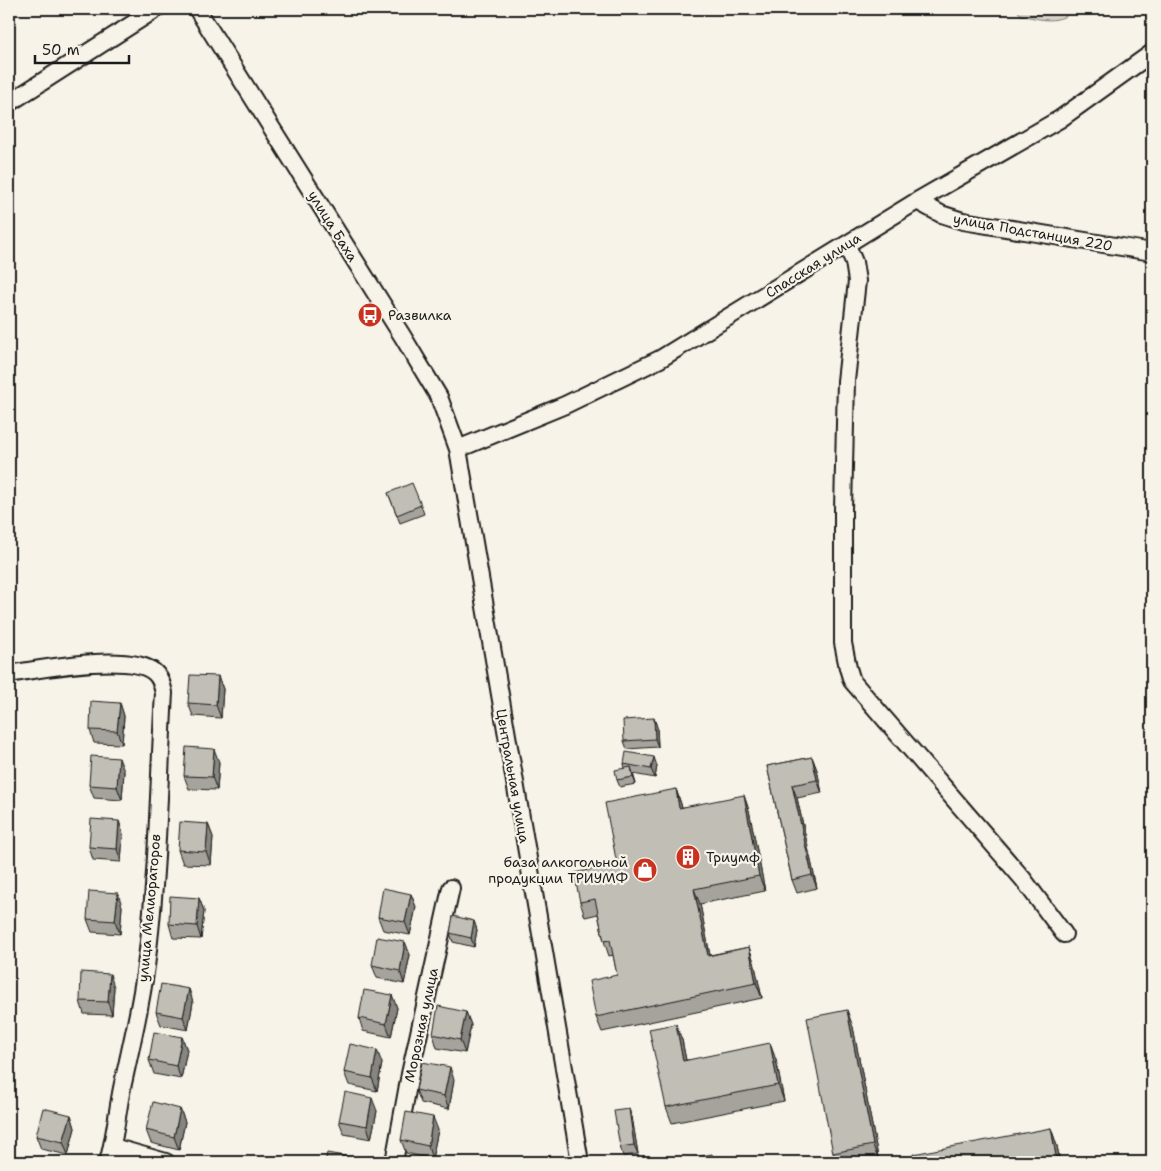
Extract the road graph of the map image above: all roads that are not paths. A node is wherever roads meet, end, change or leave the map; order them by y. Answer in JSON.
{"nodes":[{"id":1,"x":156,"y":9,"type":"edge"},
{"id":2,"x":197,"y":9,"type":"edge"},
{"id":3,"x":1152,"y":53,"type":"edge"},
{"id":4,"x":9,"y":103,"type":"edge"},
{"id":5,"x":917,"y":201,"type":"junction"},
{"id":6,"x":847,"y":245,"type":"junction"},
{"id":7,"x":1152,"y":252,"type":"edge"},
{"id":8,"x":458,"y":449,"type":"junction"},
{"id":9,"x":9,"y":674,"type":"edge"},
{"id":10,"x":451,"y":888,"type":"dead end"},
{"id":11,"x":1064,"y":934,"type":"dead end"},
{"id":12,"x":111,"y":1154,"type":"edge"},
{"id":13,"x":166,"y":1162,"type":"edge"},
{"id":14,"x":394,"y":1162,"type":"edge"},
{"id":15,"x":580,"y":1162,"type":"edge"}],
"edges":[{"from":1,"to":4,"type":"street"},
{"from":2,"to":8,"type":"street","name":"улица Баха"},
{"from":3,"to":5,"type":"street","name":"Спасская улица"},
{"from":5,"to":6,"type":"street","name":"Спасская улица"},
{"from":5,"to":7,"type":"street","name":"улица Подстанция 220"},
{"from":6,"to":8,"type":"street","name":"Спасская улица"},
{"from":6,"to":11,"type":"street"},
{"from":8,"to":15,"type":"street","name":"Центральная улица"},
{"from":9,"to":12,"type":"street","name":"улица Мелиораторов"},
{"from":10,"to":14,"type":"street","name":"Морозная улица"},
{"from":12,"to":13,"type":"street"}]}
